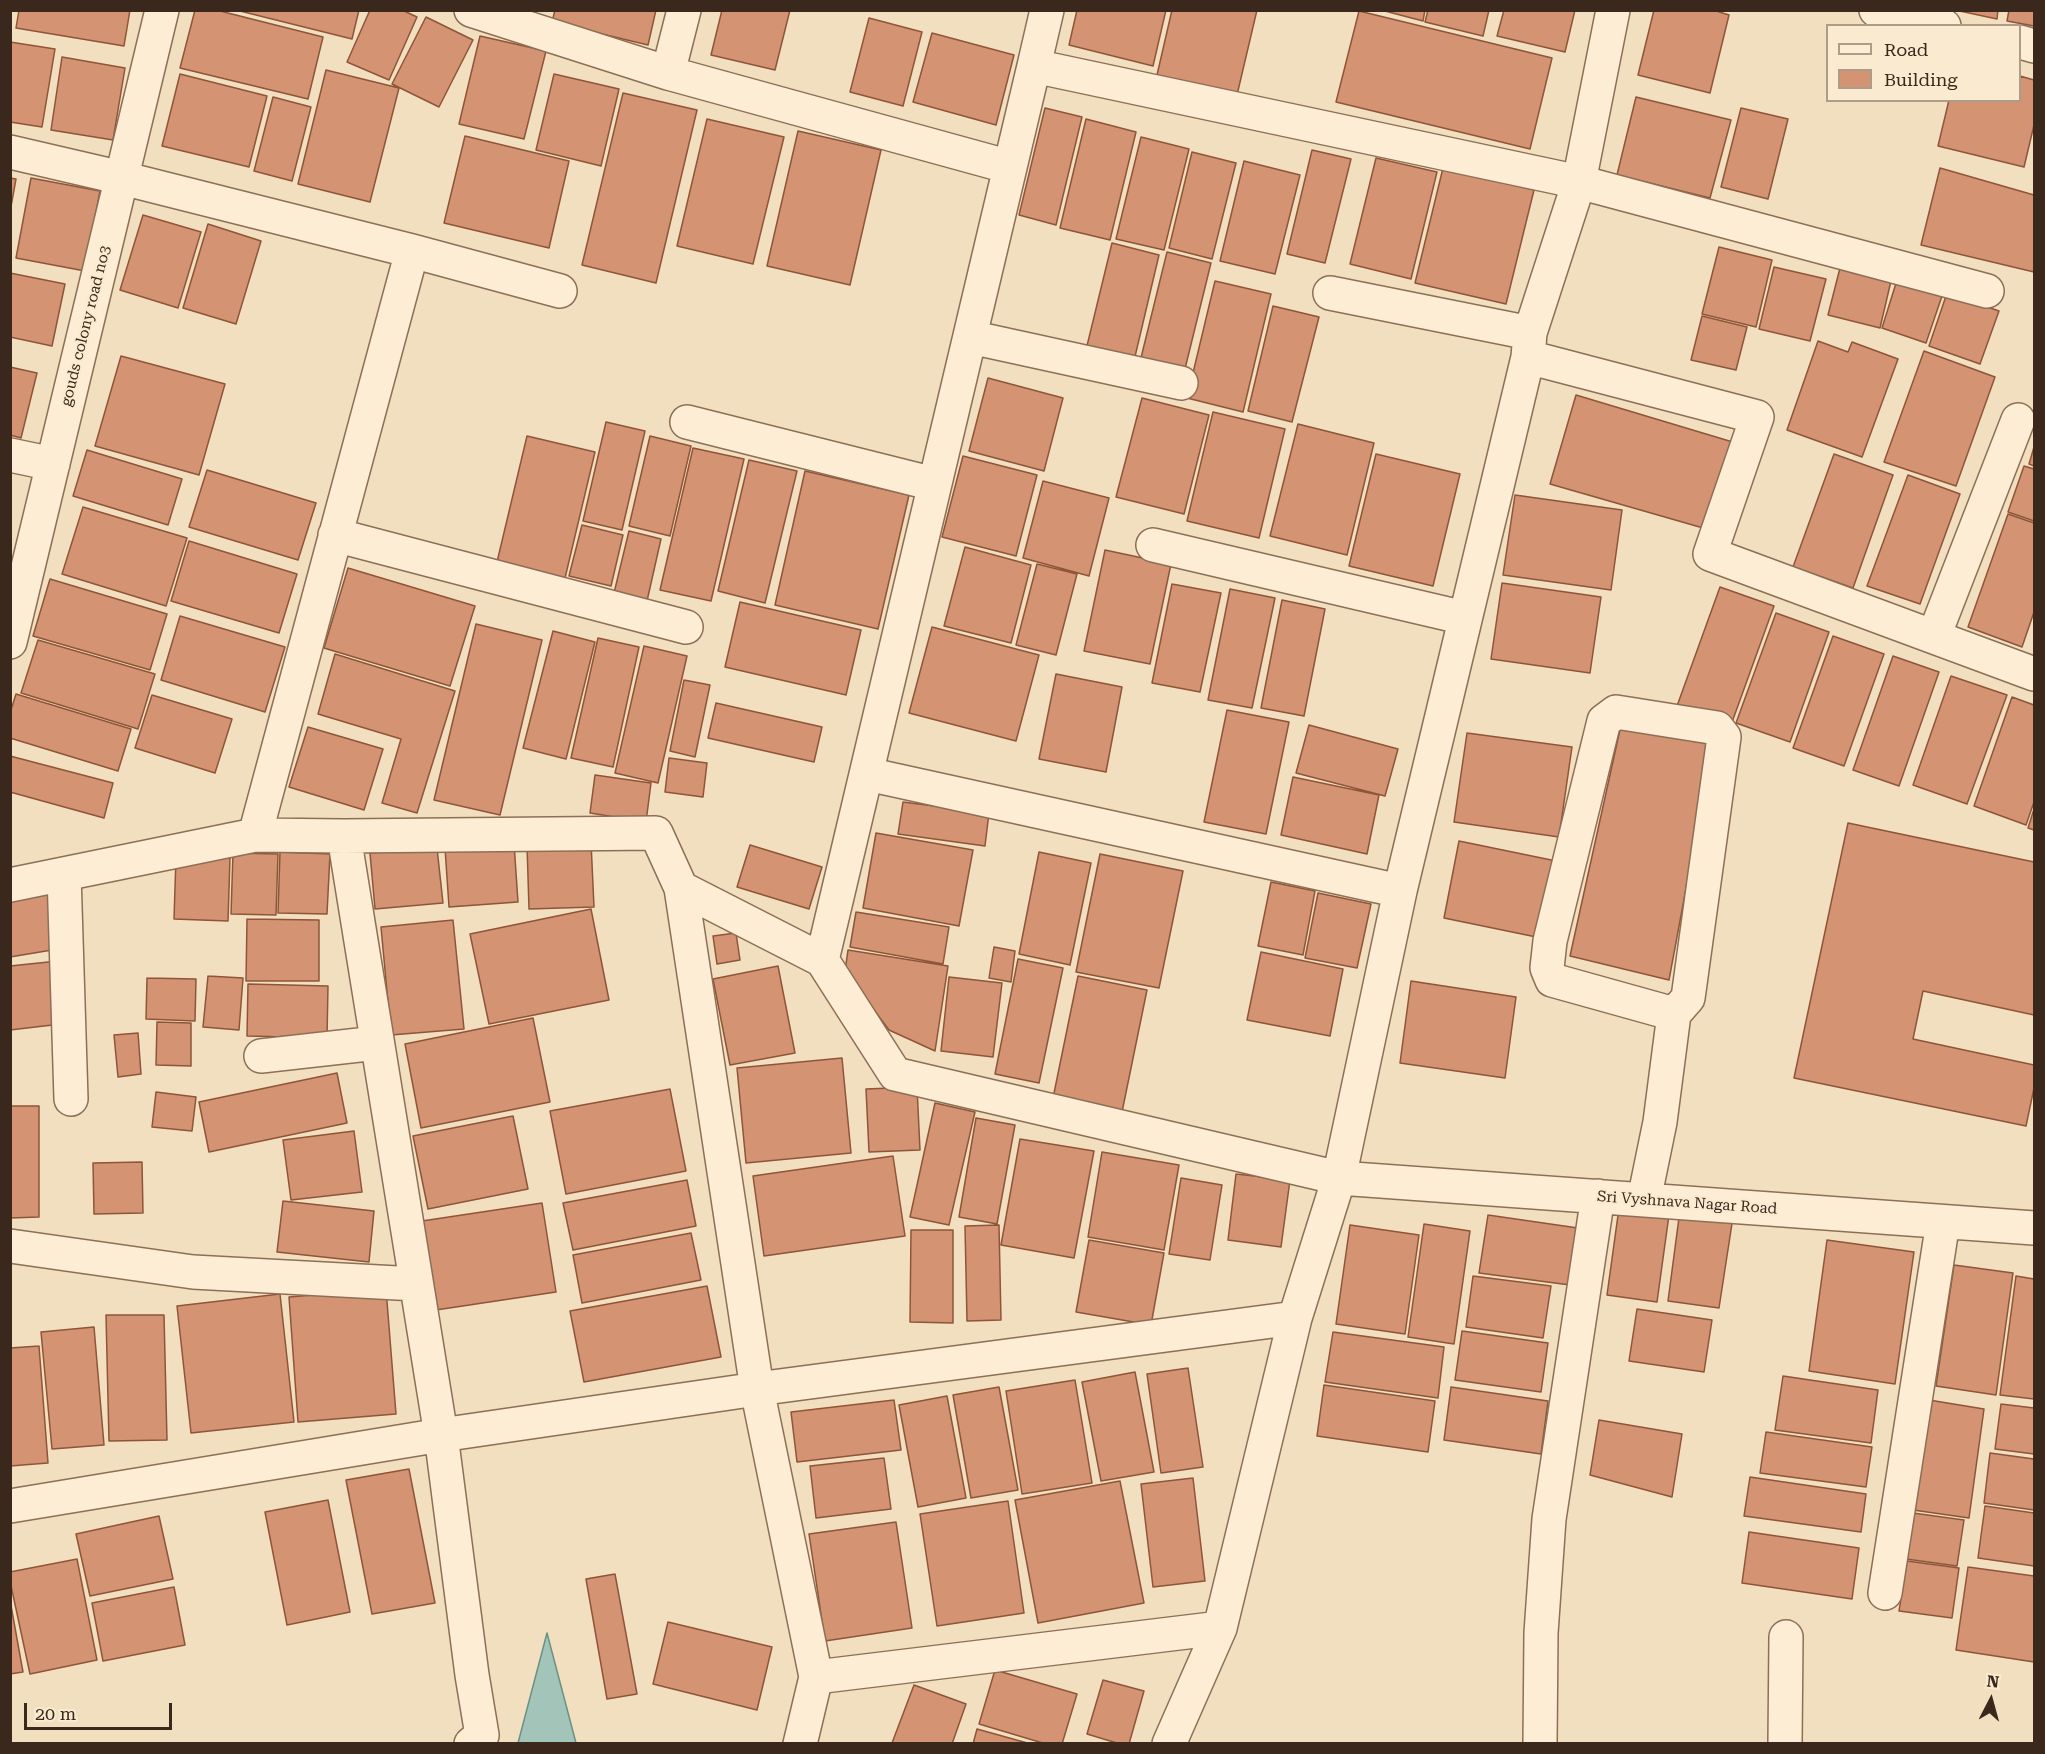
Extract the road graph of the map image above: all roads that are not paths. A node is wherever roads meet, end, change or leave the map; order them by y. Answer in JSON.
{"nodes":[{"id":1,"x":162,"y":10,"type":"edge"},
{"id":2,"x":471,"y":10,"type":"edge"},
{"id":3,"x":684,"y":10,"type":"edge"},
{"id":4,"x":1047,"y":10,"type":"edge"},
{"id":5,"x":1613,"y":10,"type":"edge"},
{"id":6,"x":1876,"y":10,"type":"edge"},
{"id":7,"x":1936,"y":24,"type":"edge"},
{"id":8,"x":1034,"y":66,"type":"junction"},
{"id":9,"x":668,"y":73,"type":"junction"},
{"id":10,"x":10,"y":152,"type":"edge"},
{"id":11,"x":1010,"y":167,"type":"junction"},
{"id":12,"x":122,"y":178,"type":"junction"},
{"id":13,"x":1579,"y":182,"type":"junction"},
{"id":14,"x":412,"y":251,"type":"junction"},
{"id":15,"x":560,"y":291,"type":"dead end"},
{"id":16,"x":1987,"y":291,"type":"dead end"},
{"id":17,"x":1330,"y":293,"type":"dead end"},
{"id":18,"x":970,"y":337,"type":"junction"},
{"id":19,"x":1529,"y":345,"type":"junction"},
{"id":20,"x":1181,"y":383,"type":"dead end"},
{"id":21,"x":2018,"y":420,"type":"dead end"},
{"id":22,"x":687,"y":422,"type":"dead end"},
{"id":23,"x":10,"y":455,"type":"edge"},
{"id":24,"x":53,"y":464,"type":"junction"},
{"id":25,"x":934,"y":484,"type":"junction"},
{"id":26,"x":335,"y":535,"type":"junction"},
{"id":27,"x":1152,"y":545,"type":"dead end"},
{"id":28,"x":1466,"y":618,"type":"junction"},
{"id":29,"x":686,"y":627,"type":"dead end"},
{"id":30,"x":1934,"y":636,"type":"junction"},
{"id":31,"x":10,"y":642,"type":"edge"},
{"id":32,"x":2034,"y":674,"type":"edge"},
{"id":33,"x":867,"y":774,"type":"junction"},
{"id":34,"x":255,"y":835,"type":"junction"},
{"id":35,"x":344,"y":836,"type":"junction"},
{"id":36,"x":64,"y":874,"type":"junction"},
{"id":37,"x":10,"y":885,"type":"edge"},
{"id":38,"x":681,"y":888,"type":"junction"},
{"id":39,"x":1400,"y":891,"type":"junction"},
{"id":40,"x":822,"y":960,"type":"junction"},
{"id":41,"x":1674,"y":1014,"type":"junction"},
{"id":42,"x":377,"y":1043,"type":"junction"},
{"id":43,"x":261,"y":1056,"type":"dead end"},
{"id":44,"x":71,"y":1098,"type":"dead end"},
{"id":45,"x":1339,"y":1178,"type":"junction"},
{"id":46,"x":1598,"y":1196,"type":"junction"},
{"id":47,"x":1644,"y":1200,"type":"junction"},
{"id":48,"x":1943,"y":1222,"type":"junction"},
{"id":49,"x":2034,"y":1228,"type":"edge"},
{"id":50,"x":10,"y":1246,"type":"edge"},
{"id":51,"x":416,"y":1284,"type":"junction"},
{"id":52,"x":1295,"y":1318,"type":"junction"},
{"id":53,"x":757,"y":1389,"type":"junction"},
{"id":54,"x":441,"y":1435,"type":"junction"},
{"id":55,"x":10,"y":1506,"type":"edge"},
{"id":56,"x":1885,"y":1593,"type":"dead end"},
{"id":57,"x":1221,"y":1628,"type":"junction"},
{"id":58,"x":1786,"y":1637,"type":"dead end"},
{"id":59,"x":816,"y":1677,"type":"junction"},
{"id":60,"x":471,"y":1743,"type":"edge"},
{"id":61,"x":800,"y":1743,"type":"edge"},
{"id":62,"x":1169,"y":1743,"type":"edge"},
{"id":63,"x":1540,"y":1743,"type":"edge"},
{"id":64,"x":1785,"y":1743,"type":"edge"}],
"edges":[{"from":1,"to":12,"type":"street","name":"gouds colony road no3"},
{"from":2,"to":9,"type":"street"},
{"from":3,"to":9,"type":"street"},
{"from":4,"to":8,"type":"street"},
{"from":5,"to":13,"type":"street"},
{"from":6,"to":7,"type":"street"},
{"from":8,"to":11,"type":"street"},
{"from":8,"to":13,"type":"street"},
{"from":9,"to":11,"type":"street"},
{"from":10,"to":12,"type":"street"},
{"from":11,"to":18,"type":"street"},
{"from":12,"to":14,"type":"street"},
{"from":12,"to":24,"type":"street","name":"gouds colony road no3"},
{"from":13,"to":16,"type":"street"},
{"from":13,"to":19,"type":"street"},
{"from":14,"to":15,"type":"street"},
{"from":14,"to":26,"type":"street"},
{"from":17,"to":19,"type":"street"},
{"from":18,"to":20,"type":"street"},
{"from":18,"to":25,"type":"street"},
{"from":19,"to":28,"type":"street"},
{"from":19,"to":30,"type":"street"},
{"from":21,"to":30,"type":"street"},
{"from":22,"to":25,"type":"street"},
{"from":23,"to":24,"type":"street"},
{"from":24,"to":31,"type":"street","name":"gouds colony road no3"},
{"from":25,"to":33,"type":"street"},
{"from":26,"to":29,"type":"street"},
{"from":26,"to":34,"type":"street"},
{"from":27,"to":28,"type":"street"},
{"from":28,"to":39,"type":"street"},
{"from":30,"to":32,"type":"street"},
{"from":33,"to":39,"type":"street"},
{"from":33,"to":40,"type":"street"},
{"from":34,"to":35,"type":"street"},
{"from":34,"to":36,"type":"street"},
{"from":35,"to":38,"type":"street"},
{"from":35,"to":42,"type":"street"},
{"from":36,"to":37,"type":"street"},
{"from":36,"to":44,"type":"street"},
{"from":38,"to":40,"type":"street"},
{"from":38,"to":53,"type":"street"},
{"from":39,"to":45,"type":"street"},
{"from":40,"to":45,"type":"street","name":"Sri Vyshnava Nagar Road"},
{"from":41,"to":41,"type":"street"},
{"from":41,"to":47,"type":"street"},
{"from":42,"to":43,"type":"street"},
{"from":42,"to":51,"type":"street"},
{"from":45,"to":46,"type":"street","name":"Sri Vyshnava Nagar Road"},
{"from":45,"to":52,"type":"street"},
{"from":46,"to":47,"type":"street","name":"Sri Vyshnava Nagar Road"},
{"from":46,"to":63,"type":"street"},
{"from":47,"to":48,"type":"street","name":"Sri Vyshnava Nagar Road"},
{"from":48,"to":49,"type":"street","name":"Sri Vyshnava Nagar Road"},
{"from":48,"to":56,"type":"street"},
{"from":50,"to":51,"type":"street"},
{"from":51,"to":54,"type":"street"},
{"from":52,"to":53,"type":"street"},
{"from":52,"to":57,"type":"street"},
{"from":53,"to":54,"type":"street"},
{"from":53,"to":59,"type":"street"},
{"from":54,"to":55,"type":"street"},
{"from":54,"to":60,"type":"street"},
{"from":57,"to":59,"type":"street"},
{"from":57,"to":62,"type":"street"},
{"from":58,"to":64,"type":"street"},
{"from":59,"to":61,"type":"street"}]}
